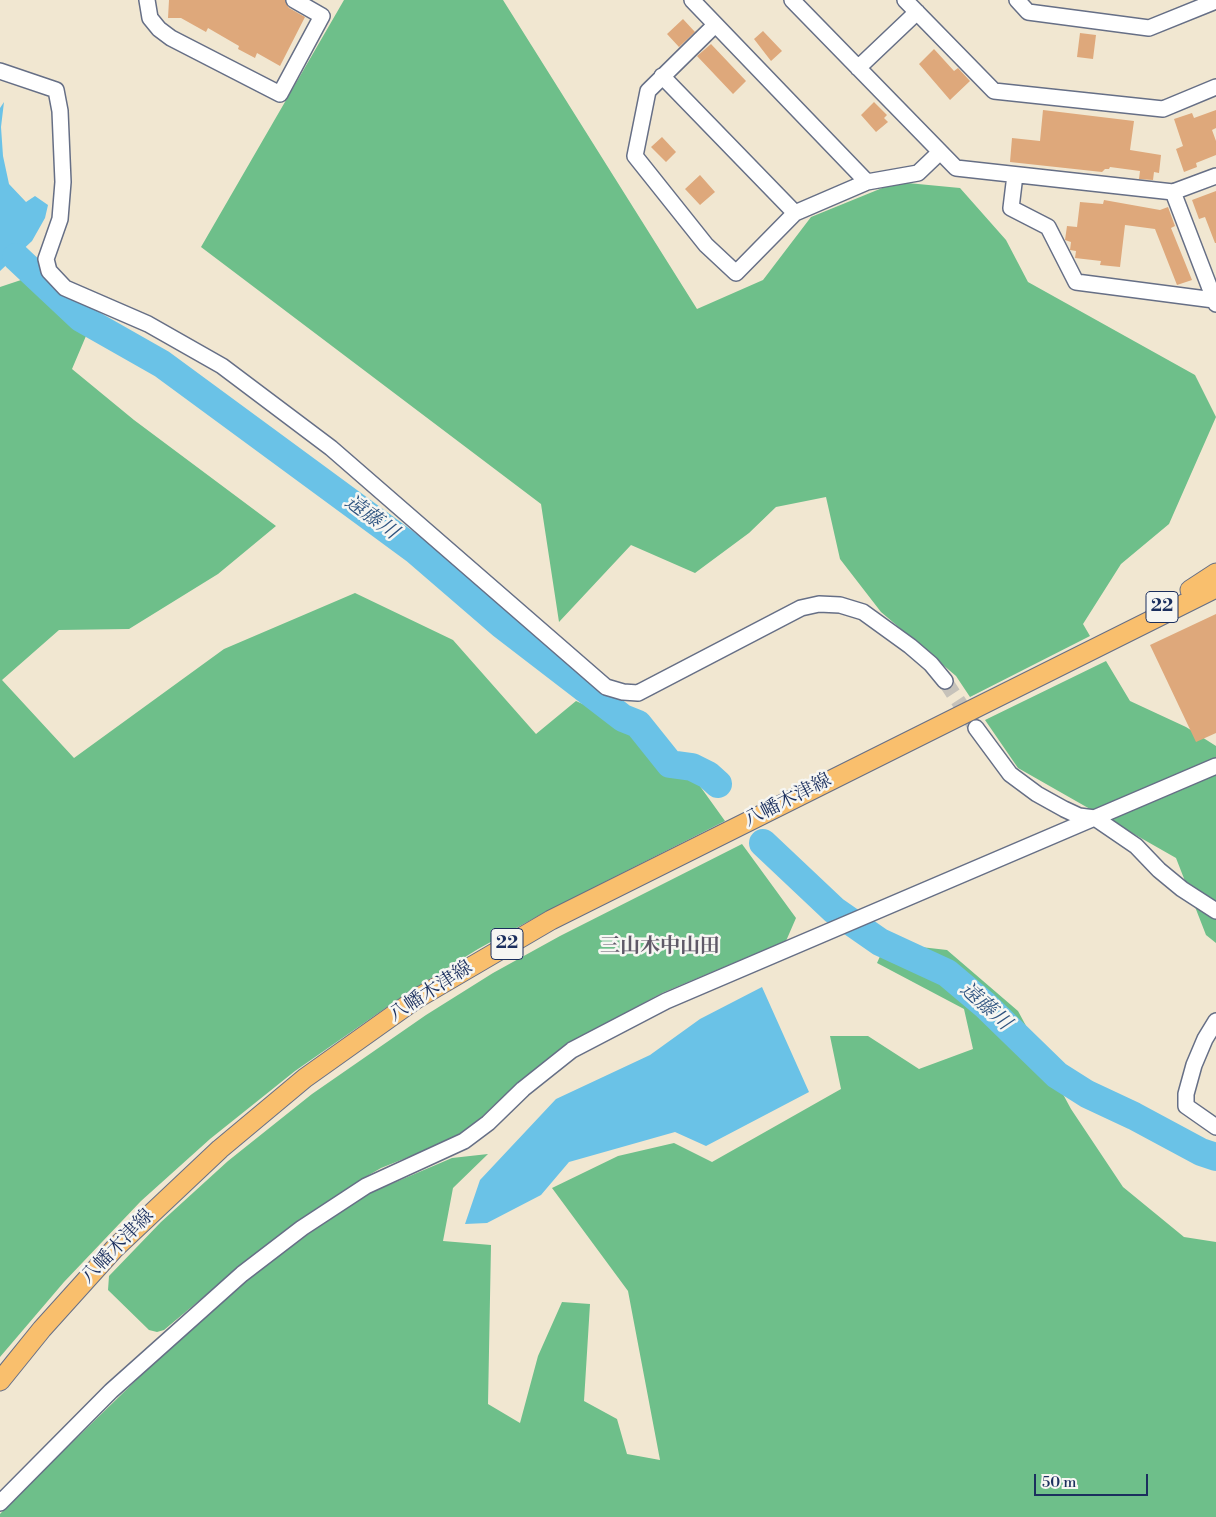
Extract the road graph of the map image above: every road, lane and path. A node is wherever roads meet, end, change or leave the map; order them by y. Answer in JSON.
{"nodes":[{"id":1,"x":147,"y":0,"type":"edge"},
{"id":2,"x":294,"y":0,"type":"edge"},
{"id":3,"x":692,"y":0,"type":"edge"},
{"id":4,"x":792,"y":0,"type":"edge"},
{"id":5,"x":905,"y":0,"type":"edge"},
{"id":6,"x":1017,"y":0,"type":"edge"},
{"id":7,"x":1216,"y":1,"type":"edge"},
{"id":8,"x":917,"y":12,"type":"junction"},
{"id":9,"x":715,"y":25,"type":"junction"},
{"id":10,"x":858,"y":68,"type":"junction"},
{"id":11,"x":0,"y":71,"type":"edge"},
{"id":12,"x":662,"y":76,"type":"junction"},
{"id":13,"x":1216,"y":87,"type":"edge"},
{"id":14,"x":940,"y":152,"type":"junction"},
{"id":15,"x":1015,"y":175,"type":"junction"},
{"id":16,"x":1216,"y":176,"type":"edge"},
{"id":17,"x":867,"y":182,"type":"junction"},
{"id":18,"x":1173,"y":192,"type":"junction"},
{"id":19,"x":795,"y":213,"type":"junction"},
{"id":20,"x":1215,"y":302,"type":"edge"},
{"id":21,"x":1216,"y":573,"type":"edge"},
{"id":22,"x":1216,"y":588,"type":"edge"},
{"id":23,"x":1108,"y":641,"type":"junction"},
{"id":24,"x":945,"y":681,"type":"tunnel mouth"},
{"id":25,"x":976,"y":728,"type":"tunnel mouth"},
{"id":26,"x":1216,"y":766,"type":"edge"},
{"id":27,"x":1095,"y":818,"type":"junction"},
{"id":28,"x":1216,"y":911,"type":"edge"},
{"id":29,"x":1216,"y":1021,"type":"edge"},
{"id":30,"x":1216,"y":1127,"type":"edge"},
{"id":31,"x":0,"y":1381,"type":"edge"},
{"id":32,"x":0,"y":1503,"type":"edge"}],
"edges":[{"from":1,"to":2,"type":"street"},
{"from":3,"to":9,"type":"street"},
{"from":4,"to":10,"type":"street"},
{"from":5,"to":8,"type":"street"},
{"from":6,"to":7,"type":"street"},
{"from":8,"to":10,"type":"street"},
{"from":8,"to":13,"type":"street"},
{"from":9,"to":12,"type":"street"},
{"from":9,"to":17,"type":"street"},
{"from":10,"to":14,"type":"street"},
{"from":11,"to":24,"type":"street"},
{"from":12,"to":19,"type":"street"},
{"from":12,"to":19,"type":"street"},
{"from":14,"to":15,"type":"street"},
{"from":14,"to":17,"type":"street"},
{"from":15,"to":18,"type":"street"},
{"from":15,"to":20,"type":"street"},
{"from":16,"to":18,"type":"street"},
{"from":17,"to":19,"type":"street"},
{"from":18,"to":20,"type":"street"},
{"from":21,"to":23,"type":"main road","name":"八幡木津線","number":"22"},
{"from":22,"to":23,"type":"main road","name":"八幡木津線","number":"22"},
{"from":23,"to":31,"type":"main road","name":"八幡木津線","number":"22"},
{"from":25,"to":27,"type":"street"},
{"from":26,"to":27,"type":"street"},
{"from":27,"to":28,"type":"street"},
{"from":27,"to":32,"type":"street"},
{"from":29,"to":30,"type":"street"}]}
